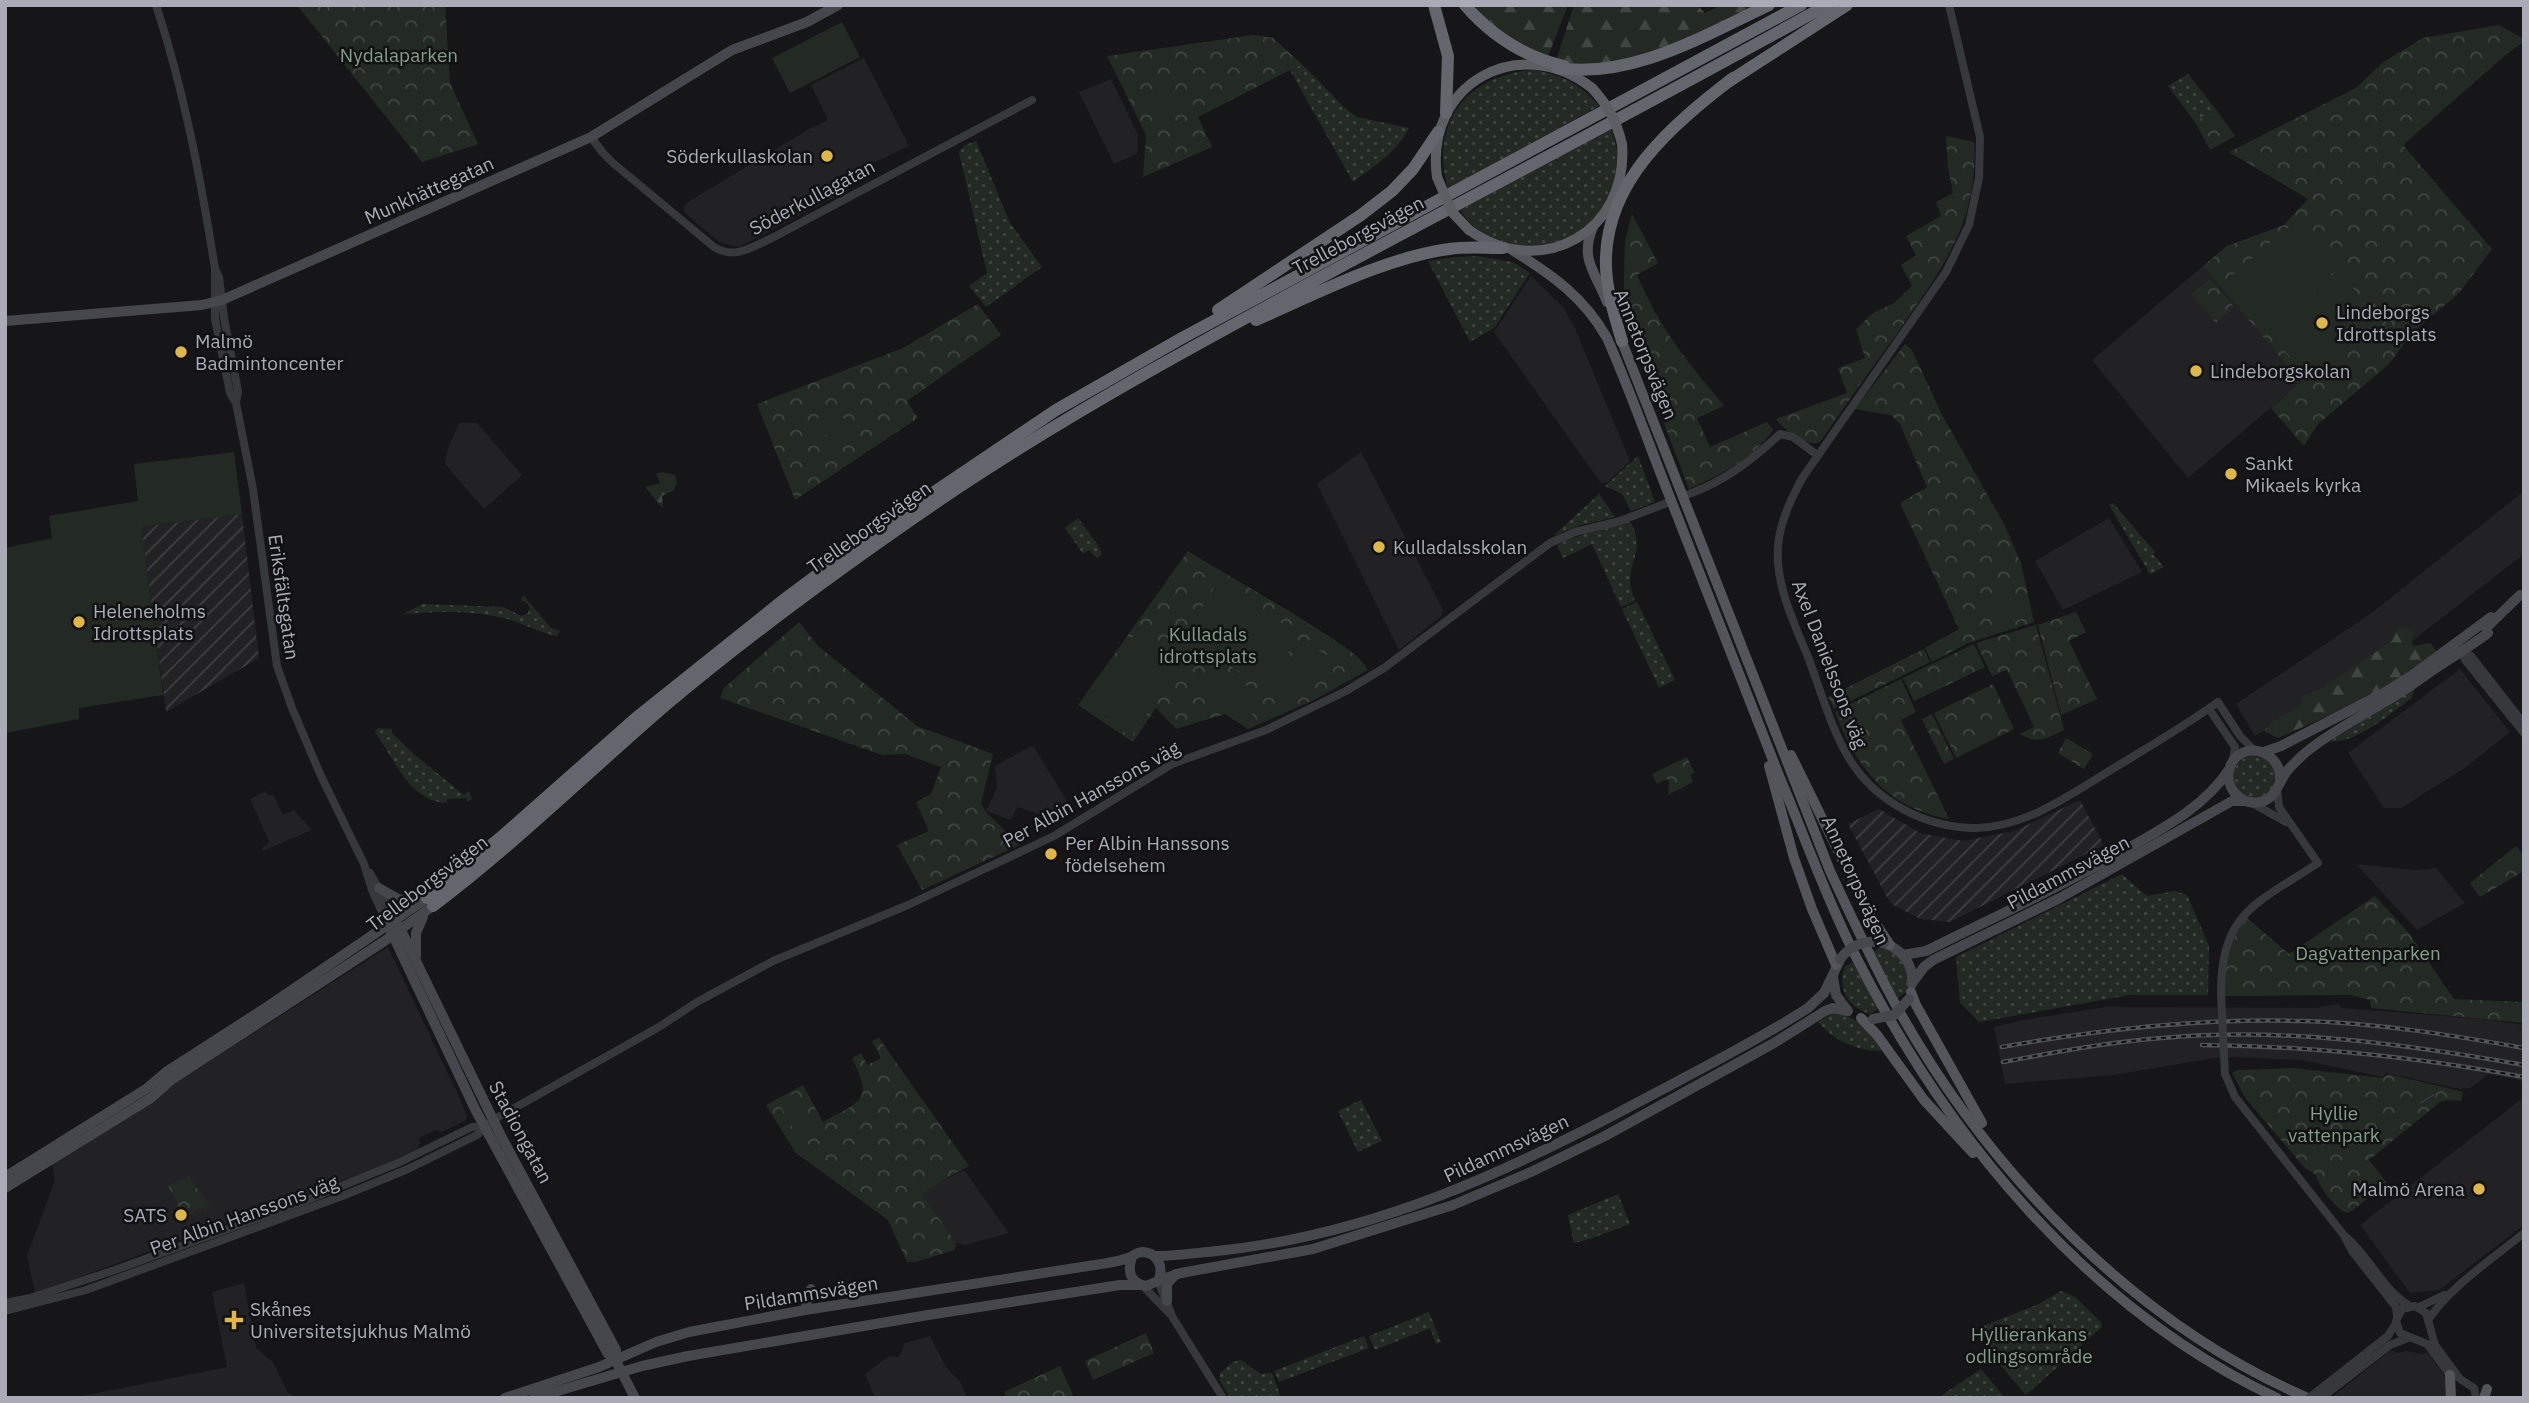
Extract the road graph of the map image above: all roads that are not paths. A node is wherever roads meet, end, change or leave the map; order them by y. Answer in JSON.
{"nodes":[{"id":1,"x":156,"y":5,"type":"edge"},
{"id":2,"x":838,"y":5,"type":"edge"},
{"id":3,"x":1433,"y":5,"type":"edge"},
{"id":4,"x":1467,"y":5,"type":"edge"},
{"id":5,"x":1769,"y":5,"type":"edge"},
{"id":6,"x":1801,"y":5,"type":"edge"},
{"id":7,"x":1827,"y":5,"type":"edge"},
{"id":8,"x":1847,"y":5,"type":"edge"},
{"id":9,"x":1950,"y":5,"type":"edge"},
{"id":10,"x":1483,"y":26,"type":"junction"},
{"id":11,"x":1540,"y":64,"type":"junction"},
{"id":12,"x":1625,"y":65,"type":"junction"},
{"id":13,"x":1557,"y":68,"type":"junction"},
{"id":14,"x":1733,"y":78,"type":"junction"},
{"id":15,"x":1032,"y":100,"type":"dead end"},
{"id":16,"x":1442,"y":123,"type":"junction"},
{"id":17,"x":592,"y":137,"type":"junction"},
{"id":18,"x":1619,"y":184,"type":"junction"},
{"id":19,"x":1593,"y":227,"type":"junction"},
{"id":20,"x":1507,"y":249,"type":"junction"},
{"id":21,"x":218,"y":301,"type":"junction"},
{"id":22,"x":5,"y":321,"type":"edge"},
{"id":23,"x":1216,"y":333,"type":"junction"},
{"id":24,"x":1182,"y":338,"type":"junction"},
{"id":25,"x":1622,"y":341,"type":"junction"},
{"id":26,"x":1817,"y":455,"type":"junction"},
{"id":27,"x":1689,"y":495,"type":"dead end"},
{"id":28,"x":1667,"y":503,"type":"dead end"},
{"id":29,"x":2522,"y":593,"type":"edge"},
{"id":30,"x":2457,"y":642,"type":"junction"},
{"id":31,"x":1742,"y":648,"type":"junction"},
{"id":32,"x":2463,"y":651,"type":"junction"},
{"id":33,"x":1743,"y":683,"type":"junction"},
{"id":34,"x":2209,"y":709,"type":"junction"},
{"id":35,"x":2524,"y":724,"type":"edge"},
{"id":36,"x":2524,"y":733,"type":"edge"},
{"id":37,"x":2259,"y":751,"type":"junction"},
{"id":38,"x":2231,"y":766,"type":"junction"},
{"id":39,"x":2279,"y":785,"type":"junction"},
{"id":40,"x":2249,"y":802,"type":"junction"},
{"id":41,"x":2291,"y":825,"type":"junction"},
{"id":42,"x":2129,"y":854,"type":"junction"},
{"id":43,"x":2116,"y":862,"type":"junction"},
{"id":44,"x":364,"y":864,"type":"junction"},
{"id":45,"x":379,"y":888,"type":"junction"},
{"id":46,"x":429,"y":905,"type":"junction"},
{"id":47,"x":392,"y":922,"type":"junction"},
{"id":48,"x":397,"y":933,"type":"junction"},
{"id":49,"x":1887,"y":944,"type":"junction"},
{"id":50,"x":1903,"y":955,"type":"junction"},
{"id":51,"x":417,"y":964,"type":"junction"},
{"id":52,"x":1836,"y":967,"type":"junction"},
{"id":53,"x":1911,"y":991,"type":"junction"},
{"id":54,"x":1848,"y":1011,"type":"junction"},
{"id":55,"x":1867,"y":1019,"type":"junction"},
{"id":56,"x":489,"y":1123,"type":"junction"},
{"id":57,"x":5,"y":1177,"type":"edge"},
{"id":58,"x":5,"y":1188,"type":"edge"},
{"id":59,"x":2020,"y":1199,"type":"junction"},
{"id":60,"x":2046,"y":1210,"type":"junction"},
{"id":61,"x":2524,"y":1233,"type":"edge"},
{"id":62,"x":2343,"y":1234,"type":"junction"},
{"id":63,"x":1154,"y":1256,"type":"junction"},
{"id":64,"x":1132,"y":1257,"type":"junction"},
{"id":65,"x":1177,"y":1273,"type":"junction"},
{"id":66,"x":1159,"y":1280,"type":"junction"},
{"id":67,"x":2461,"y":1284,"type":"junction"},
{"id":68,"x":1141,"y":1285,"type":"junction"},
{"id":69,"x":811,"y":1289,"type":"dead end"},
{"id":70,"x":1167,"y":1301,"type":"junction"},
{"id":71,"x":5,"y":1303,"type":"edge"},
{"id":72,"x":2415,"y":1307,"type":"junction"},
{"id":73,"x":805,"y":1310,"type":"junction"},
{"id":74,"x":5,"y":1311,"type":"edge"},
{"id":75,"x":1174,"y":1318,"type":"junction"},
{"id":76,"x":2396,"y":1320,"type":"junction"},
{"id":77,"x":2428,"y":1321,"type":"junction"},
{"id":78,"x":2410,"y":1338,"type":"junction"},
{"id":79,"x":612,"y":1343,"type":"junction"},
{"id":80,"x":635,"y":1350,"type":"junction"},
{"id":81,"x":615,"y":1359,"type":"junction"},
{"id":82,"x":621,"y":1372,"type":"junction"},
{"id":83,"x":2450,"y":1375,"type":"joint"},
{"id":84,"x":2237,"y":1379,"type":"junction"},
{"id":85,"x":2468,"y":1384,"type":"junction"},
{"id":86,"x":2279,"y":1385,"type":"junction"},
{"id":87,"x":2328,"y":1388,"type":"junction"},
{"id":88,"x":2455,"y":1396,"type":"edge"},
{"id":89,"x":505,"y":1398,"type":"edge"},
{"id":90,"x":534,"y":1398,"type":"edge"},
{"id":91,"x":635,"y":1398,"type":"edge"},
{"id":92,"x":1223,"y":1398,"type":"edge"},
{"id":93,"x":2265,"y":1398,"type":"edge"},
{"id":94,"x":2277,"y":1398,"type":"edge"},
{"id":95,"x":2309,"y":1398,"type":"edge"},
{"id":96,"x":2315,"y":1398,"type":"edge"},
{"id":97,"x":2321,"y":1398,"type":"edge"},
{"id":98,"x":2476,"y":1398,"type":"edge"}],
"edges":[{"from":1,"to":21,"type":"street","name":"Eriksfältsgatan"},
{"from":2,"to":17,"type":"main road","name":"Munkhättegatan"},
{"from":3,"to":16,"type":"highway"},
{"from":4,"to":10,"type":"highway"},
{"from":5,"to":12,"type":"highway"},
{"from":6,"to":24,"type":"highway","name":"Trelleborgsvägen"},
{"from":7,"to":23,"type":"highway","name":"Trelleborgsvägen"},
{"from":8,"to":14,"type":"highway"},
{"from":9,"to":26,"type":"street","name":"Axel Danielssons väg"},
{"from":10,"to":11,"type":"highway"},
{"from":10,"to":12,"type":"highway"},
{"from":11,"to":13,"type":"highway"},
{"from":11,"to":16,"type":"highway"},
{"from":12,"to":13,"type":"highway"},
{"from":13,"to":18,"type":"highway","bridge":true},
{"from":14,"to":18,"type":"highway"},
{"from":14,"to":25,"type":"highway"},
{"from":15,"to":17,"type":"street","name":"Söderkullagatan"},
{"from":16,"to":20,"type":"highway","bridge":true},
{"from":16,"to":24,"type":"highway"},
{"from":17,"to":21,"type":"main road","name":"Munkhättegatan"},
{"from":18,"to":19,"type":"highway"},
{"from":19,"to":20,"type":"highway"},
{"from":19,"to":25,"type":"main road","name":"Annetorpsvägen"},
{"from":20,"to":23,"type":"highway"},
{"from":20,"to":33,"type":"main road","name":"Annetorpsvägen"},
{"from":21,"to":22,"type":"main road","name":"Munkhättegatan"},
{"from":21,"to":44,"type":"street","name":"Eriksfältsgatan"},
{"from":23,"to":46,"type":"highway","name":"Trelleborgsvägen"},
{"from":24,"to":46,"type":"highway","name":"Trelleborgsvägen"},
{"from":25,"to":31,"type":"main road","name":"Annetorpsvägen"},
{"from":26,"to":27,"type":"street"},
{"from":26,"to":34,"type":"street","name":"Axel Danielssons väg"},
{"from":28,"to":56,"type":"street","name":"Per Albin Hanssons väg"},
{"from":29,"to":30,"type":"main road","name":"Pildammsvägen"},
{"from":29,"to":32,"type":"main road","name":"Pildammsvägen"},
{"from":30,"to":32,"type":"street"},
{"from":30,"to":37,"type":"main road","name":"Pildammsvägen"},
{"from":31,"to":49,"type":"main road"},
{"from":31,"to":60,"type":"main road","name":"Annetorpsvägen"},
{"from":32,"to":35,"type":"street"},
{"from":32,"to":36,"type":"street"},
{"from":32,"to":39,"type":"main road","name":"Pildammsvägen"},
{"from":33,"to":52,"type":"main road"},
{"from":33,"to":59,"type":"main road","name":"Annetorpsvägen"},
{"from":34,"to":37,"type":"street","name":"Axel Danielssons väg"},
{"from":34,"to":38,"type":"street"},
{"from":37,"to":38,"type":"main road","name":"Pildammsvägen"},
{"from":37,"to":39,"type":"main road"},
{"from":38,"to":40,"type":"main road"},
{"from":38,"to":42,"type":"main road","name":"Pildammsvägen"},
{"from":39,"to":40,"type":"main road","name":"Pildammsvägen"},
{"from":39,"to":41,"type":"street"},
{"from":40,"to":41,"type":"street"},
{"from":40,"to":42,"type":"main road","name":"Pildammsvägen"},
{"from":41,"to":62,"type":"street","bridge":true},
{"from":42,"to":43,"type":"main road","name":"Pildammsvägen"},
{"from":43,"to":50,"type":"main road","name":"Pildammsvägen"},
{"from":43,"to":53,"type":"main road","name":"Pildammsvägen"},
{"from":44,"to":45,"type":"street","name":"Eriksfältsgatan"},
{"from":44,"to":47,"type":"street","name":"Eriksfältsgatan"},
{"from":45,"to":46,"type":"main road"},
{"from":45,"to":47,"type":"street","name":"Eriksfältsgatan"},
{"from":46,"to":47,"type":"main road","name":"Trelleborgsvägen"},
{"from":46,"to":48,"type":"main road","name":"Trelleborgsvägen"},
{"from":46,"to":51,"type":"main road"},
{"from":47,"to":48,"type":"main road","name":"Stadiongatan"},
{"from":47,"to":57,"type":"main road","name":"Trelleborgsvägen"},
{"from":48,"to":51,"type":"main road","name":"Stadiongatan"},
{"from":48,"to":56,"type":"main road","name":"Stadiongatan"},
{"from":48,"to":58,"type":"main road","name":"Trelleborgsvägen"},
{"from":49,"to":50,"type":"main road"},
{"from":49,"to":52,"type":"main road","name":"Pildammsvägen","bridge":true},
{"from":50,"to":53,"type":"main road"},
{"from":51,"to":56,"type":"main road","name":"Stadiongatan"},
{"from":52,"to":54,"type":"main road"},
{"from":52,"to":63,"type":"main road","name":"Pildammsvägen"},
{"from":53,"to":55,"type":"main road","name":"Pildammsvägen","bridge":true},
{"from":53,"to":60,"type":"main road"},
{"from":54,"to":55,"type":"main road"},
{"from":54,"to":65,"type":"main road","name":"Pildammsvägen"},
{"from":55,"to":59,"type":"main road"},
{"from":56,"to":71,"type":"street","name":"Per Albin Hanssons väg"},
{"from":56,"to":74,"type":"street","name":"Per Albin Hanssons väg"},
{"from":56,"to":79,"type":"main road","name":"Stadiongatan"},
{"from":56,"to":81,"type":"main road","name":"Stadiongatan"},
{"from":59,"to":84,"type":"main road","name":"Annetorpsvägen"},
{"from":60,"to":86,"type":"main road","name":"Annetorpsvägen"},
{"from":61,"to":67,"type":"street"},
{"from":62,"to":72,"type":"street"},
{"from":62,"to":76,"type":"street"},
{"from":63,"to":64,"type":"main road"},
{"from":63,"to":66,"type":"main road"},
{"from":64,"to":68,"type":"main road"},
{"from":64,"to":73,"type":"main road","name":"Pildammsvägen"},
{"from":65,"to":66,"type":"main road","name":"Pildammsvägen"},
{"from":65,"to":70,"type":"main road"},
{"from":66,"to":68,"type":"main road"},
{"from":66,"to":70,"type":"street"},
{"from":67,"to":72,"type":"street"},
{"from":67,"to":77,"type":"street"},
{"from":68,"to":75,"type":"street"},
{"from":68,"to":82,"type":"main road"},
{"from":69,"to":73,"type":"main road"},
{"from":70,"to":75,"type":"street"},
{"from":72,"to":76,"type":"street"},
{"from":72,"to":77,"type":"street"},
{"from":73,"to":80,"type":"main road","name":"Pildammsvägen"},
{"from":75,"to":92,"type":"street"},
{"from":76,"to":78,"type":"street"},
{"from":76,"to":87,"type":"street"},
{"from":77,"to":78,"type":"street"},
{"from":77,"to":85,"type":"street"},
{"from":78,"to":83,"type":"street"},
{"from":78,"to":87,"type":"street"},
{"from":79,"to":80,"type":"main road"},
{"from":79,"to":81,"type":"main road","name":"Stadiongatan"},
{"from":80,"to":81,"type":"main road","name":"Pildammsvägen"},
{"from":81,"to":82,"type":"main road","name":"Stadiongatan"},
{"from":81,"to":89,"type":"main road","name":"Pildammsvägen"},
{"from":82,"to":90,"type":"main road"},
{"from":82,"to":91,"type":"main road","name":"Stadiongatan"},
{"from":83,"to":88,"type":"main road"},
{"from":84,"to":93,"type":"main road"},
{"from":84,"to":94,"type":"main road","name":"Annetorpsvägen"},
{"from":85,"to":88,"type":"street"},
{"from":85,"to":98,"type":"street"},
{"from":86,"to":95,"type":"main road","name":"Annetorpsvägen"},
{"from":86,"to":96,"type":"main road"},
{"from":87,"to":95,"type":"street","bridge":true},
{"from":87,"to":97,"type":"street"}]}
